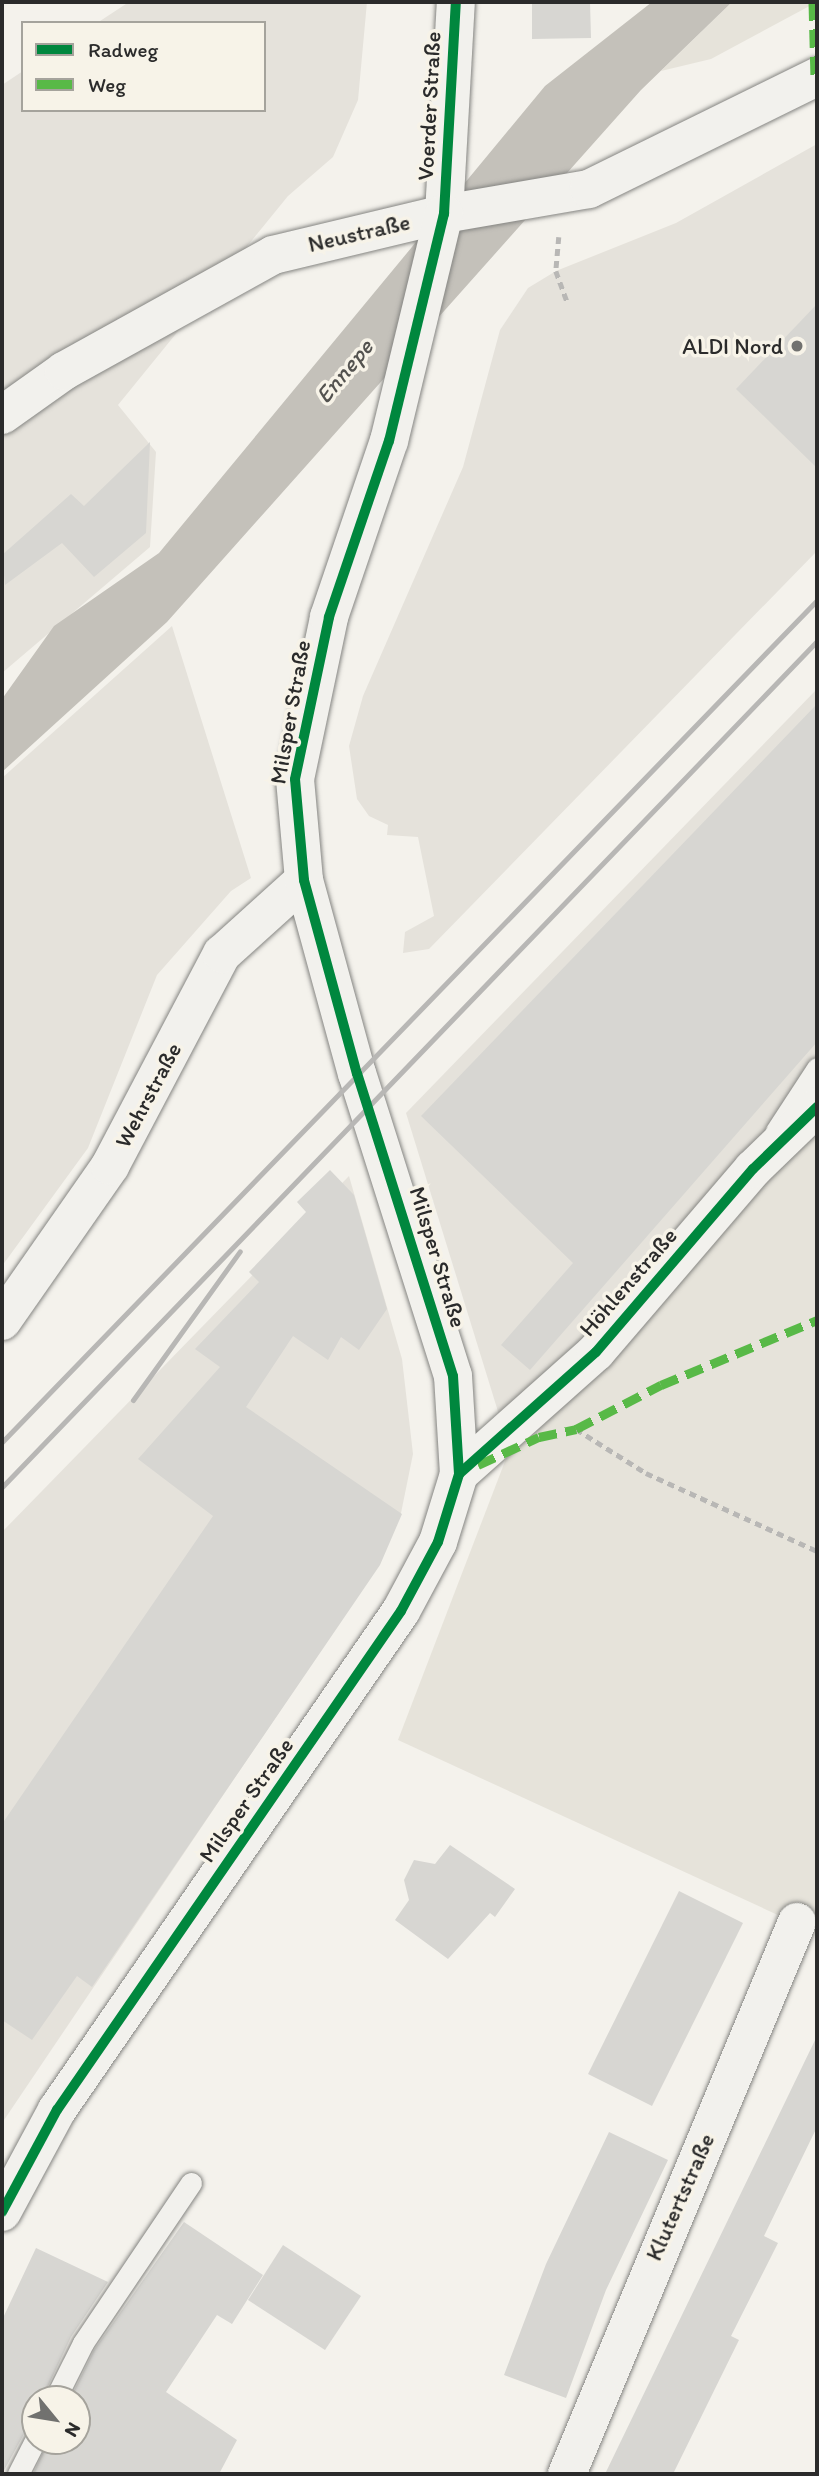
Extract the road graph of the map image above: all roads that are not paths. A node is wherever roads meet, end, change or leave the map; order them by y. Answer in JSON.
{"nodes":[{"id":1,"x":456,"y":2,"type":"edge"},
{"id":2,"x":817,"y":77,"type":"edge"},
{"id":3,"x":444,"y":214,"type":"junction"},
{"id":4,"x":2,"y":415,"type":"edge"},
{"id":5,"x":304,"y":880,"type":"junction"},
{"id":6,"x":817,"y":1068,"type":"edge"},
{"id":7,"x":817,"y":1107,"type":"edge"},
{"id":8,"x":753,"y":1169,"type":"junction"},
{"id":9,"x":2,"y":1321,"type":"edge"},
{"id":10,"x":459,"y":1474,"type":"junction"},
{"id":11,"x":797,"y":1922,"type":"dead end"},
{"id":12,"x":191,"y":2183,"type":"dead end"},
{"id":13,"x":2,"y":2212,"type":"edge"},
{"id":14,"x":62,"y":2385,"type":"edge"},
{"id":15,"x":28,"y":2455,"type":"edge"},
{"id":16,"x":18,"y":2474,"type":"edge"},
{"id":17,"x":567,"y":2474,"type":"edge"}],
"edges":[{"from":1,"to":3,"type":"street","name":"Voerder Straße"},
{"from":2,"to":3,"type":"street","name":"Neustraße"},
{"from":3,"to":4,"type":"street","name":"Neustraße"},
{"from":3,"to":5,"type":"street","name":"Milsper Straße"},
{"from":5,"to":9,"type":"street","name":"Wehrstraße"},
{"from":5,"to":10,"type":"street","name":"Milsper Straße"},
{"from":6,"to":8,"type":"lane"},
{"from":7,"to":8,"type":"street","name":"Höhlenstraße"},
{"from":8,"to":10,"type":"street","name":"Höhlenstraße"},
{"from":10,"to":13,"type":"street","name":"Milsper Straße"},
{"from":11,"to":17,"type":"street","name":"Klutertstraße"},
{"from":12,"to":14,"type":"lane"},
{"from":15,"to":16,"type":"lane"}]}
